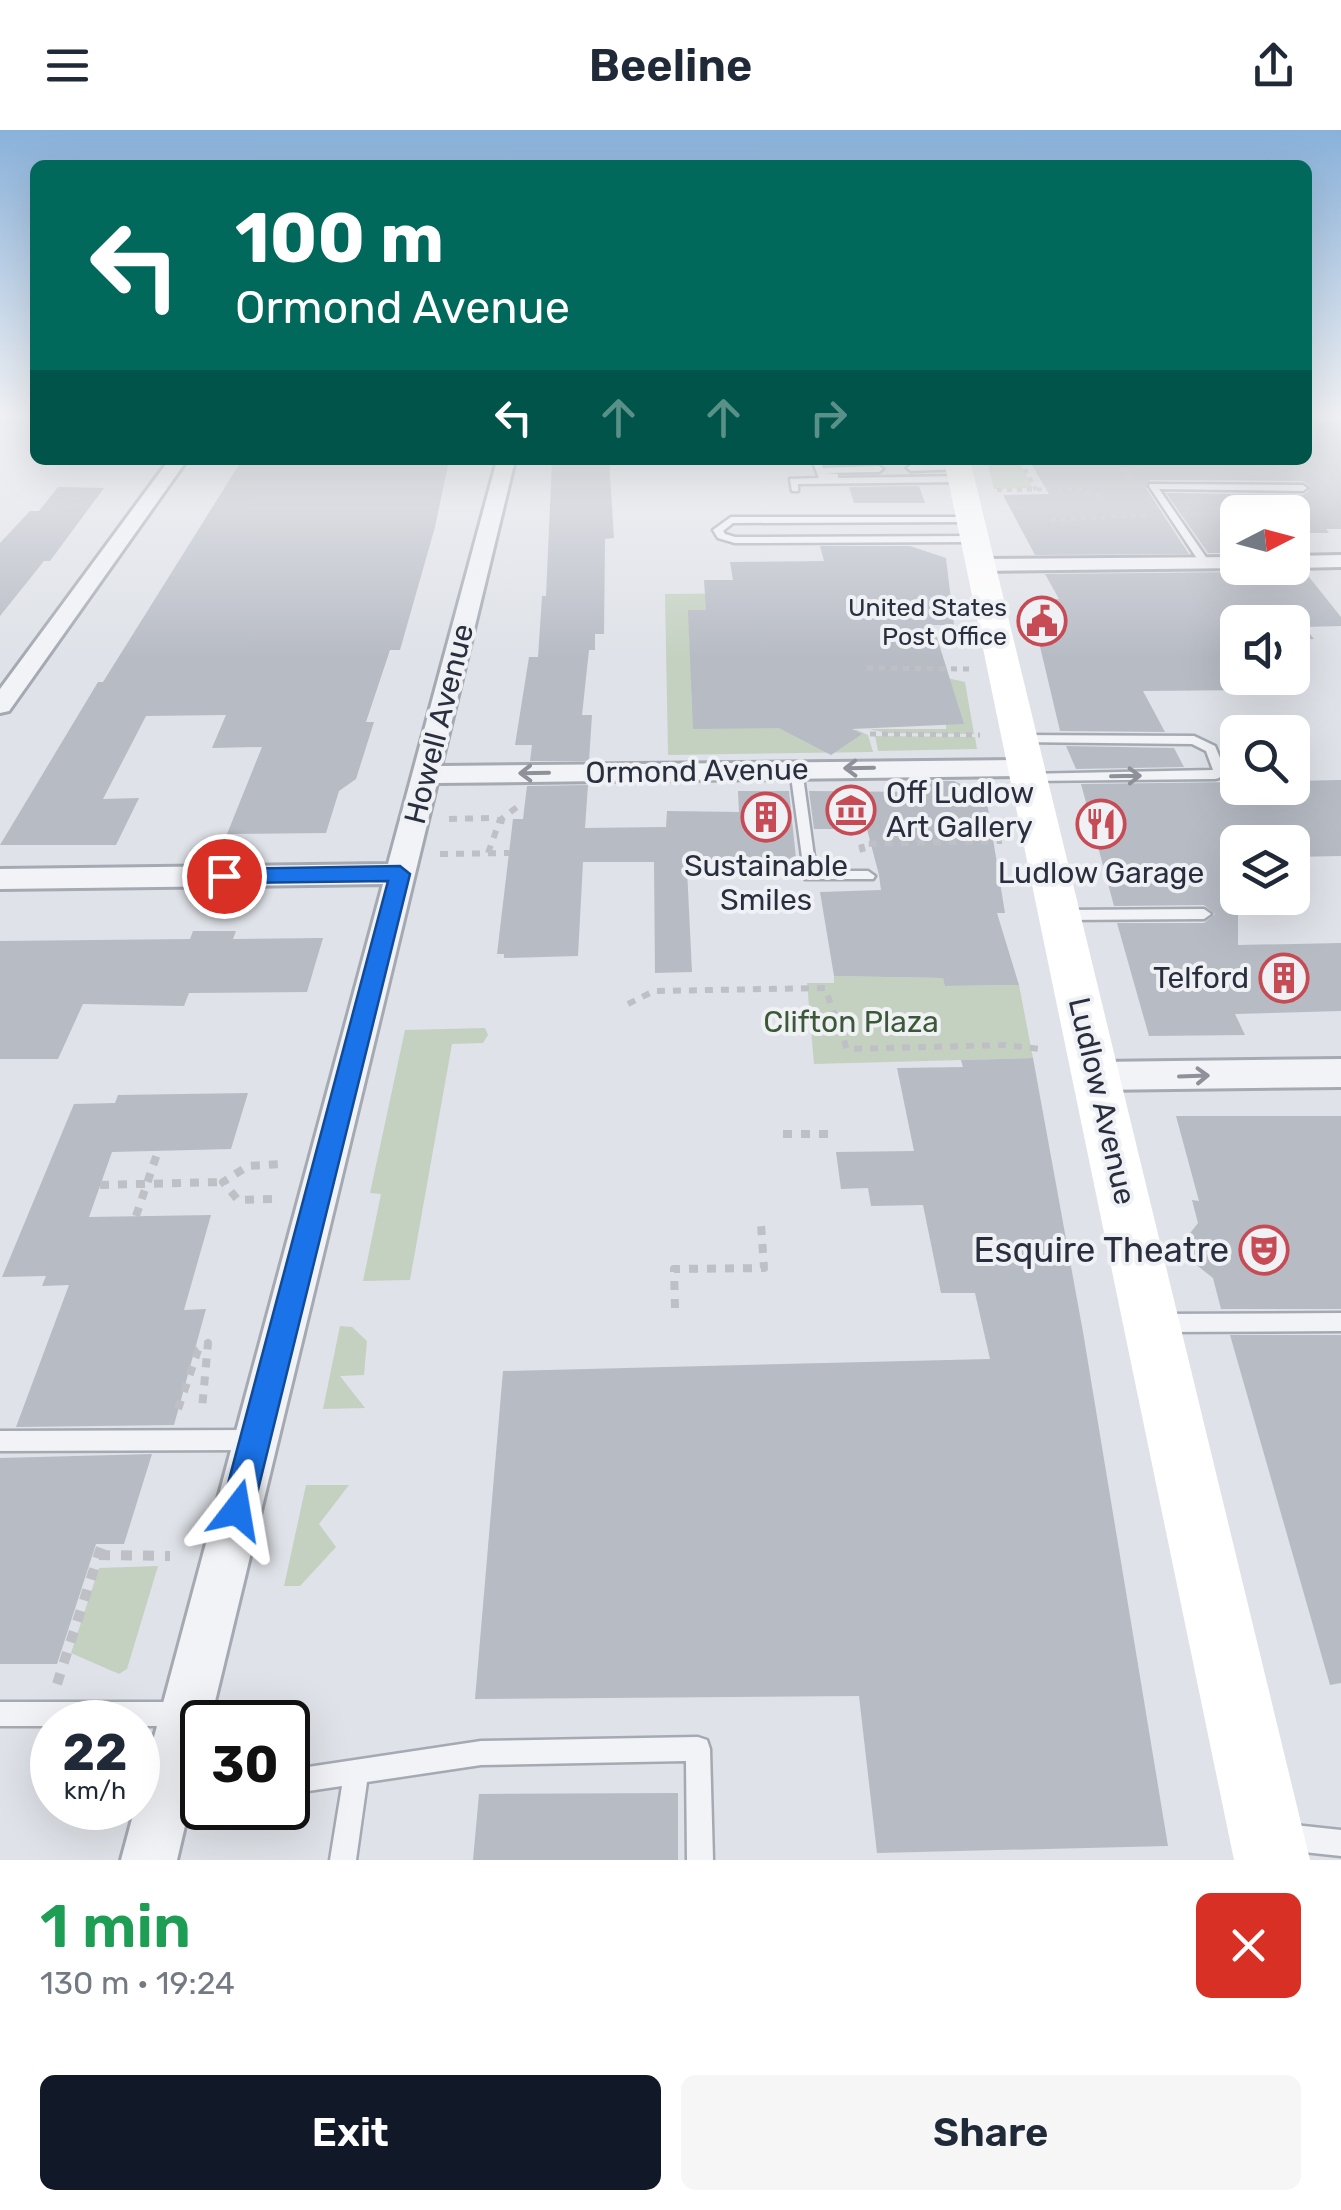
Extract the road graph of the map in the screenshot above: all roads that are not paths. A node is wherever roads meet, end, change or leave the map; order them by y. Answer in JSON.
{"nodes":[{"id":1,"x":152,"y":496,"type":"edge"},
{"id":2,"x":497,"y":496,"type":"edge"},
{"id":3,"x":965,"y":496,"type":"edge"},
{"id":4,"x":1159,"y":496,"type":"edge"},
{"id":5,"x":975,"y":542,"type":"junction"},
{"id":6,"x":1341,"y":561,"type":"edge"},
{"id":7,"x":1310,"y":562,"type":"edge"},
{"id":8,"x":1204,"y":563,"type":"junction"},
{"id":9,"x":1220,"y":563,"type":"edge"},
{"id":10,"x":0,"y":706,"type":"edge"},
{"id":11,"x":1025,"y":761,"type":"junction"},
{"id":12,"x":796,"y":769,"type":"junction"},
{"id":13,"x":426,"y":775,"type":"junction"},
{"id":14,"x":400,"y":874,"type":"junction"},
{"id":15,"x":868,"y":876,"type":"road end"},
{"id":16,"x":0,"y":880,"type":"edge"},
{"id":17,"x":1204,"y":914,"type":"dead end"},
{"id":18,"x":1060,"y":916,"type":"junction"},
{"id":19,"x":1341,"y":1072,"type":"edge"},
{"id":20,"x":1097,"y":1076,"type":"junction"},
{"id":21,"x":1341,"y":1322,"type":"edge"},
{"id":22,"x":1150,"y":1324,"type":"junction"},
{"id":23,"x":255,"y":1440,"type":"junction"},
{"id":24,"x":0,"y":1441,"type":"edge"},
{"id":25,"x":190,"y":1700,"type":"edge"},
{"id":26,"x":0,"y":1714,"type":"edge"},
{"id":27,"x":180,"y":1714,"type":"edge"},
{"id":28,"x":180,"y":1757,"type":"edge"},
{"id":29,"x":356,"y":1772,"type":"junction"},
{"id":30,"x":310,"y":1779,"type":"edge"},
{"id":31,"x":1341,"y":1843,"type":"edge"},
{"id":32,"x":1269,"y":1847,"type":"edge"},
{"id":33,"x":149,"y":1860,"type":"edge"},
{"id":34,"x":343,"y":1860,"type":"edge"},
{"id":35,"x":700,"y":1860,"type":"edge"}],
"edges":[{"from":1,"to":10,"type":"street"},
{"from":2,"to":13,"type":"street","name":"Howell Avenue"},
{"from":3,"to":5,"type":"main road","name":"Ludlow Avenue"},
{"from":4,"to":8,"type":"lane"},
{"from":5,"to":5,"type":"lane"},
{"from":5,"to":8,"type":"street"},
{"from":5,"to":11,"type":"main road","name":"Ludlow Avenue"},
{"from":6,"to":7,"type":"street"},
{"from":8,"to":9,"type":"street"},
{"from":11,"to":11,"type":"lane","one_way":true},
{"from":11,"to":12,"type":"street","name":"Ormond Avenue","one_way":true},
{"from":11,"to":18,"type":"main road","name":"Ludlow Avenue"},
{"from":12,"to":13,"type":"street","name":"Ormond Avenue","one_way":true},
{"from":12,"to":15,"type":"lane"},
{"from":13,"to":14,"type":"street","name":"Howell Avenue"},
{"from":14,"to":16,"type":"street"},
{"from":14,"to":23,"type":"street","name":"Howell Avenue"},
{"from":17,"to":18,"type":"lane"},
{"from":18,"to":20,"type":"main road","name":"Ludlow Avenue"},
{"from":20,"to":19,"type":"street","one_way":true},
{"from":20,"to":22,"type":"main road","name":"Ludlow Avenue"},
{"from":21,"to":22,"type":"lane"},
{"from":22,"to":32,"type":"main road","name":"Ludlow Avenue"},
{"from":23,"to":24,"type":"lane"},
{"from":23,"to":25,"type":"street","name":"Howell Avenue"},
{"from":26,"to":27,"type":"lane"},
{"from":28,"to":33,"type":"street","name":"Howell Avenue"},
{"from":29,"to":30,"type":"lane"},
{"from":29,"to":34,"type":"lane"},
{"from":29,"to":35,"type":"lane"},
{"from":31,"to":32,"type":"lane"}]}
